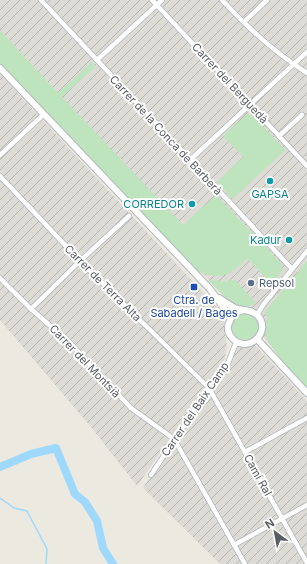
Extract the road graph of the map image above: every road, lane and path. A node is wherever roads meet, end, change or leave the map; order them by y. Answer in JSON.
{"nodes":[{"id":1,"x":41,"y":0,"type":"edge"},
{"id":2,"x":152,"y":0,"type":"edge"},
{"id":3,"x":162,"y":0,"type":"edge"},
{"id":4,"x":222,"y":0,"type":"edge"},
{"id":5,"x":267,"y":0,"type":"edge"},
{"id":6,"x":157,"y":5,"type":"junction"},
{"id":7,"x":244,"y":22,"type":"junction"},
{"id":8,"x":307,"y":52,"type":"edge"},
{"id":9,"x":96,"y":60,"type":"junction"},
{"id":10,"x":294,"y":64,"type":"junction"},
{"id":11,"x":0,"y":68,"type":"edge"},
{"id":12,"x":307,"y":72,"type":"edge"},
{"id":13,"x":250,"y":105,"type":"junction"},
{"id":14,"x":44,"y":114,"type":"junction"},
{"id":15,"x":302,"y":115,"type":"dead end"},
{"id":16,"x":279,"y":136,"type":"junction"},
{"id":17,"x":0,"y":155,"type":"edge"},
{"id":18,"x":190,"y":160,"type":"junction"},
{"id":19,"x":307,"y":166,"type":"edge"},
{"id":20,"x":0,"y":176,"type":"edge"},
{"id":21,"x":129,"y":216,"type":"dead end"},
{"id":22,"x":307,"y":252,"type":"edge"},
{"id":23,"x":80,"y":261,"type":"junction"},
{"id":24,"x":292,"y":270,"type":"junction"},
{"id":25,"x":0,"y":278,"type":"edge"},
{"id":26,"x":215,"y":295,"type":"junction"},
{"id":27,"x":31,"y":309,"type":"junction"},
{"id":28,"x":243,"y":310,"type":"junction"},
{"id":29,"x":257,"y":314,"type":"junction"},
{"id":30,"x":231,"y":318,"type":"junction"},
{"id":31,"x":257,"y":339,"type":"junction"},
{"id":32,"x":238,"y":343,"type":"junction"},
{"id":33,"x":209,"y":388,"type":"junction"},
{"id":34,"x":307,"y":393,"type":"edge"},
{"id":35,"x":307,"y":418,"type":"edge"},
{"id":36,"x":174,"y":439,"type":"junction"},
{"id":37,"x":245,"y":452,"type":"junction"},
{"id":38,"x":151,"y":475,"type":"dead end"},
{"id":39,"x":307,"y":505,"type":"edge"},
{"id":40,"x":282,"y":519,"type":"junction"},
{"id":41,"x":234,"y":545,"type":"junction"},
{"id":42,"x":307,"y":563,"type":"edge"},
{"id":43,"x":245,"y":564,"type":"edge"}],
"edges":[{"from":1,"to":9,"type":"street","name":"Carrer de la Conca de Barberà"},
{"from":2,"to":6,"type":"street","name":"Carrer del Berguedà"},
{"from":3,"to":6,"type":"street"},
{"from":4,"to":7,"type":"street"},
{"from":5,"to":7,"type":"street"},
{"from":6,"to":9,"type":"street"},
{"from":6,"to":13,"type":"street","name":"Carrer del Berguedà"},
{"from":7,"to":10,"type":"street"},
{"from":8,"to":10,"type":"street"},
{"from":9,"to":18,"type":"street","name":"Carrer de la Conca de Barberà"},
{"from":10,"to":12,"type":"street"},
{"from":10,"to":13,"type":"street"},
{"from":11,"to":14,"type":"street"},
{"from":13,"to":16,"type":"street","name":"Carrer del Berguedà"},
{"from":13,"to":18,"type":"street"},
{"from":14,"to":17,"type":"street"},
{"from":14,"to":26,"type":"street"},
{"from":15,"to":16,"type":"street"},
{"from":16,"to":19,"type":"street","name":"Carrer del Berguedà"},
{"from":18,"to":24,"type":"street","name":"Carrer de la Conca de Barberà"},
{"from":20,"to":23,"type":"street","name":"Carrer de Terra Alta"},
{"from":21,"to":23,"type":"street"},
{"from":22,"to":24,"type":"street"},
{"from":23,"to":27,"type":"street"},
{"from":23,"to":33,"type":"street","name":"Carrer de Terra Alta"},
{"from":24,"to":29,"type":"street"},
{"from":25,"to":27,"type":"street","name":"Carrer del Montsià"},
{"from":26,"to":28,"type":"street"},
{"from":26,"to":30,"type":"street"},
{"from":27,"to":36,"type":"street","name":"Carrer del Montsià"},
{"from":28,"to":29,"type":"street"},
{"from":28,"to":30,"type":"street"},
{"from":29,"to":31,"type":"street"},
{"from":30,"to":32,"type":"street"},
{"from":31,"to":32,"type":"street"},
{"from":31,"to":34,"type":"street"},
{"from":32,"to":33,"type":"street","name":"Carrer del Baix Camp"},
{"from":33,"to":36,"type":"street","name":"Carrer del Baix Camp"},
{"from":33,"to":37,"type":"street","name":"Camí Ral"},
{"from":35,"to":37,"type":"street"},
{"from":36,"to":38,"type":"street","name":"Carrer del Baix Camp"},
{"from":36,"to":41,"type":"street"},
{"from":37,"to":40,"type":"street","name":"Camí Ral"},
{"from":39,"to":40,"type":"street"},
{"from":40,"to":41,"type":"street"},
{"from":40,"to":42,"type":"street","name":"Camí Ral"},
{"from":41,"to":43,"type":"street"}]}
